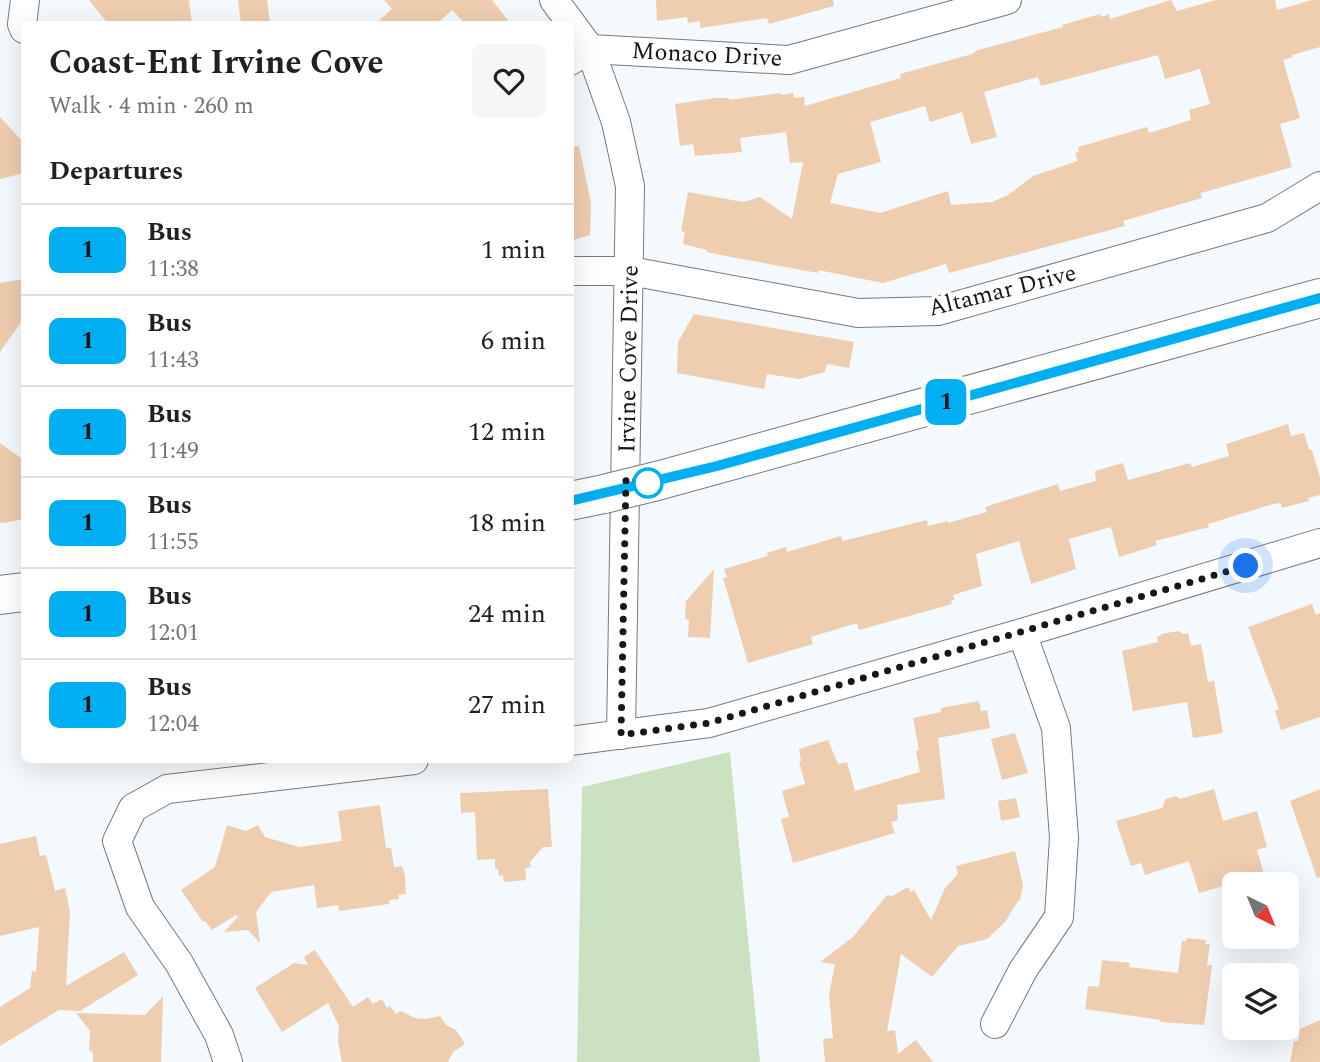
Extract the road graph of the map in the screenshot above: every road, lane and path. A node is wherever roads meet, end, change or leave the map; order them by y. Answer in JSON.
{"nodes":[{"id":1,"x":25,"y":0,"type":"edge"},
{"id":2,"x":554,"y":0,"type":"edge"},
{"id":3,"x":1007,"y":0,"type":"edge"},
{"id":4,"x":22,"y":21,"type":"edge"},
{"id":5,"x":564,"y":21,"type":"edge"},
{"id":6,"x":580,"y":55,"type":"edge"},
{"id":7,"x":1320,"y":186,"type":"edge"},
{"id":8,"x":574,"y":271,"type":"edge"},
{"id":9,"x":630,"y":271,"type":"junction"},
{"id":10,"x":1320,"y":298,"type":"edge"},
{"id":11,"x":584,"y":495,"type":"edge"},
{"id":12,"x":1320,"y":543,"type":"edge"},
{"id":13,"x":21,"y":592,"type":"edge"},
{"id":14,"x":0,"y":595,"type":"edge"},
{"id":15,"x":1022,"y":633,"type":"junction"},
{"id":16,"x":621,"y":735,"type":"junction"},
{"id":17,"x":574,"y":741,"type":"edge"},
{"id":18,"x":388,"y":763,"type":"edge"},
{"id":19,"x":995,"y":1024,"type":"dead end"},
{"id":20,"x":228,"y":1062,"type":"edge"}],
"edges":[{"from":1,"to":4,"type":"street"},
{"from":2,"to":5,"type":"street","name":"Irvine Cove Drive"},
{"from":3,"to":6,"type":"street","name":"Monaco Drive"},
{"from":6,"to":9,"type":"street","name":"Irvine Cove Drive"},
{"from":7,"to":9,"type":"street","name":"Altamar Drive"},
{"from":8,"to":9,"type":"street","name":"Altamar Drive"},
{"from":9,"to":16,"type":"street","name":"Irvine Cove Drive"},
{"from":10,"to":11,"type":"highway","bridge":true},
{"from":12,"to":15,"type":"street"},
{"from":13,"to":14,"type":"highway"},
{"from":15,"to":16,"type":"street"},
{"from":15,"to":19,"type":"street"},
{"from":16,"to":17,"type":"street"},
{"from":18,"to":20,"type":"street"}]}
